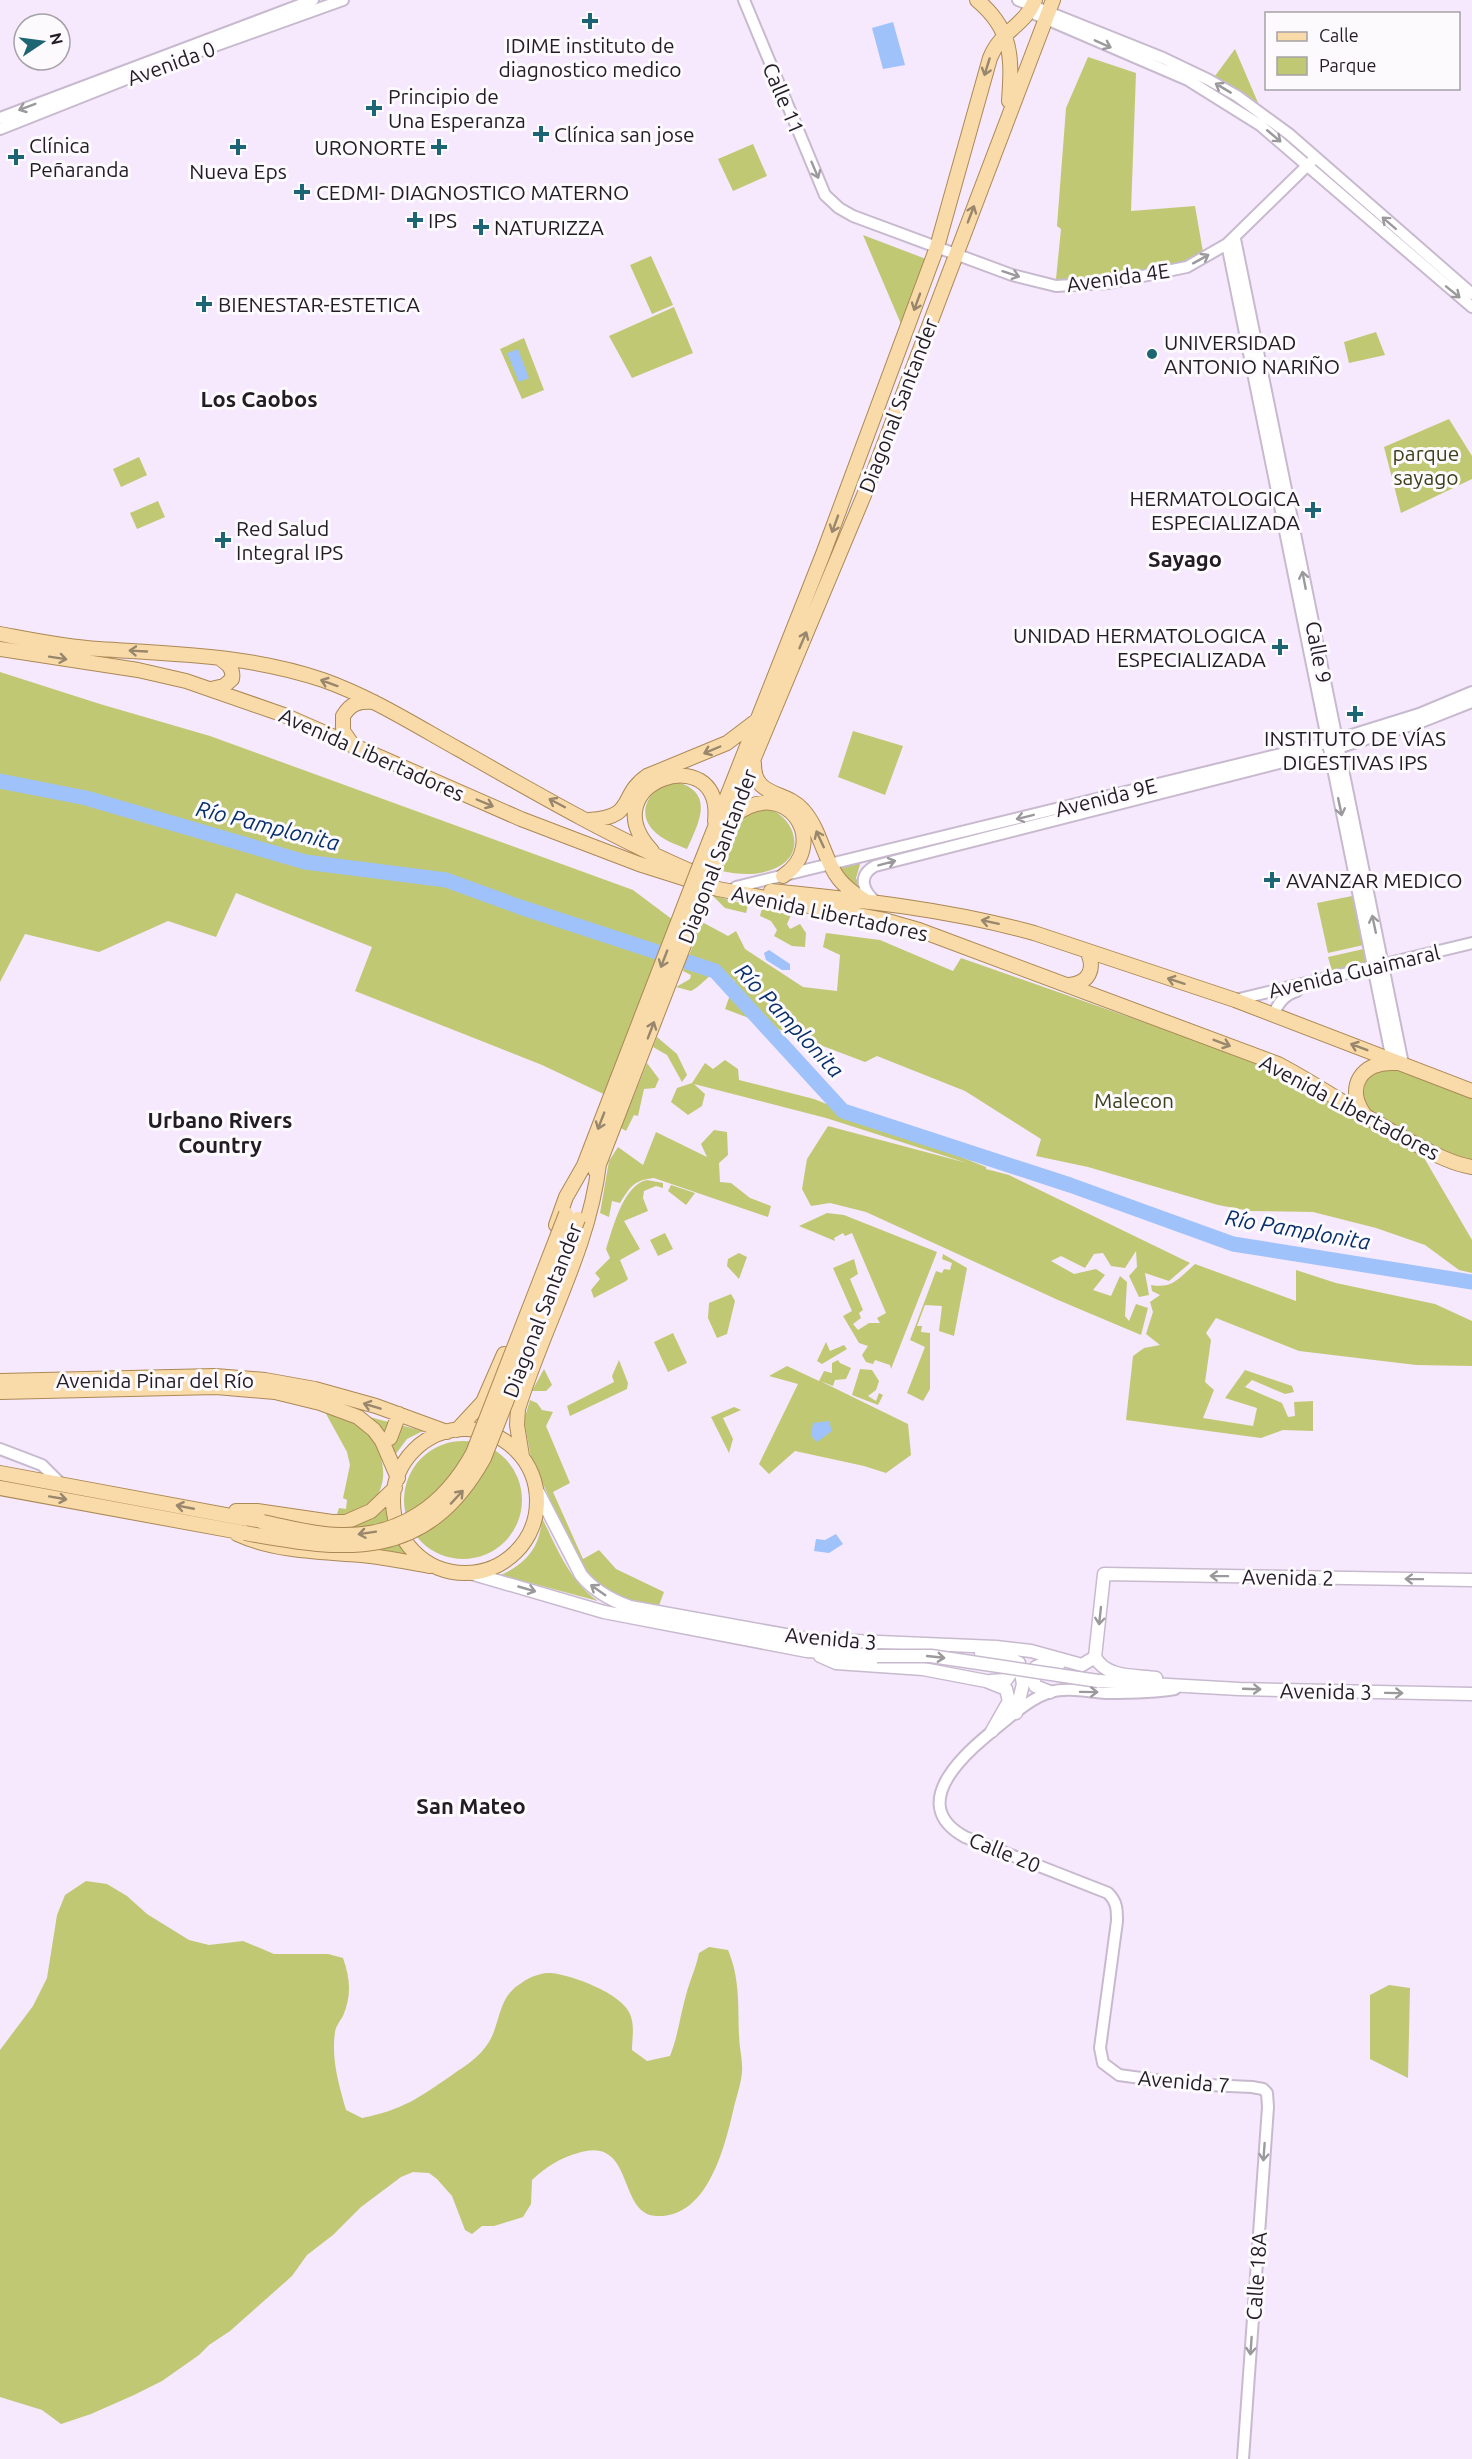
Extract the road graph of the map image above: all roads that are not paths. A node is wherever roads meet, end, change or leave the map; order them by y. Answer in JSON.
{"nodes":[{"id":1,"x":313,"y":0,"type":"edge"},
{"id":2,"x":343,"y":0,"type":"edge"},
{"id":3,"x":744,"y":0,"type":"edge"},
{"id":4,"x":977,"y":0,"type":"edge"},
{"id":5,"x":1018,"y":0,"type":"edge"},
{"id":6,"x":1033,"y":6,"type":"edge"},
{"id":7,"x":1049,"y":10,"type":"edge"},
{"id":8,"x":1005,"y":33,"type":"junction"},
{"id":9,"x":0,"y":118,"type":"edge"},
{"id":10,"x":1007,"y":118,"type":"junction"},
{"id":11,"x":0,"y":129,"type":"edge"},
{"id":12,"x":964,"y":153,"type":"junction"},
{"id":13,"x":1312,"y":162,"type":"junction"},
{"id":14,"x":825,"y":195,"type":"joint"},
{"id":15,"x":1231,"y":242,"type":"junction"},
{"id":16,"x":937,"y":247,"type":"junction"},
{"id":17,"x":960,"y":255,"type":"junction"},
{"id":18,"x":1472,"y":294,"type":"edge"},
{"id":19,"x":1472,"y":308,"type":"edge"},
{"id":20,"x":0,"y":634,"type":"edge"},
{"id":21,"x":0,"y":649,"type":"edge"},
{"id":22,"x":216,"y":657,"type":"junction"},
{"id":23,"x":211,"y":689,"type":"junction"},
{"id":24,"x":1472,"y":692,"type":"edge"},
{"id":25,"x":1472,"y":702,"type":"edge"},
{"id":26,"x":376,"y":703,"type":"junction"},
{"id":27,"x":760,"y":717,"type":"junction"},
{"id":28,"x":1332,"y":745,"type":"junction"},
{"id":29,"x":354,"y":747,"type":"junction"},
{"id":30,"x":754,"y":758,"type":"junction"},
{"id":31,"x":732,"y":817,"type":"junction"},
{"id":32,"x":589,"y":820,"type":"junction"},
{"id":33,"x":712,"y":835,"type":"junction"},
{"id":34,"x":658,"y":856,"type":"junction"},
{"id":35,"x":831,"y":866,"type":"junction"},
{"id":36,"x":707,"y":868,"type":"junction"},
{"id":37,"x":783,"y":876,"type":"junction"},
{"id":38,"x":736,"y":887,"type":"junction"},
{"id":39,"x":871,"y":902,"type":"junction"},
{"id":40,"x":1472,"y":943,"type":"edge"},
{"id":41,"x":1087,"y":951,"type":"junction"},
{"id":42,"x":1472,"y":951,"type":"edge"},
{"id":43,"x":1378,"y":969,"type":"junction"},
{"id":44,"x":1069,"y":985,"type":"junction"},
{"id":45,"x":1235,"y":1000,"type":"junction"},
{"id":46,"x":1273,"y":1014,"type":"junction"},
{"id":47,"x":1398,"y":1062,"type":"junction"},
{"id":48,"x":1472,"y":1091,"type":"edge"},
{"id":49,"x":1370,"y":1120,"type":"junction"},
{"id":50,"x":592,"y":1163,"type":"junction"},
{"id":51,"x":1472,"y":1167,"type":"edge"},
{"id":52,"x":572,"y":1217,"type":"junction"},
{"id":53,"x":0,"y":1381,"type":"edge"},
{"id":54,"x":0,"y":1392,"type":"edge"},
{"id":55,"x":399,"y":1414,"type":"junction"},
{"id":56,"x":452,"y":1431,"type":"junction"},
{"id":57,"x":382,"y":1441,"type":"junction"},
{"id":58,"x":0,"y":1449,"type":"edge"},
{"id":59,"x":523,"y":1459,"type":"junction"},
{"id":60,"x":0,"y":1473,"type":"edge"},
{"id":61,"x":396,"y":1483,"type":"junction"},
{"id":62,"x":61,"y":1484,"type":"junction"},
{"id":63,"x":0,"y":1488,"type":"edge"},
{"id":64,"x":536,"y":1488,"type":"junction"},
{"id":65,"x":208,"y":1511,"type":"junction"},
{"id":66,"x":227,"y":1529,"type":"junction"},
{"id":67,"x":438,"y":1568,"type":"junction"},
{"id":68,"x":470,"y":1573,"type":"junction"},
{"id":69,"x":1472,"y":1580,"type":"edge"},
{"id":70,"x":954,"y":1647,"type":"junction"},
{"id":71,"x":807,"y":1651,"type":"junction"},
{"id":72,"x":1095,"y":1657,"type":"junction"},
{"id":73,"x":1008,"y":1658,"type":"junction"},
{"id":74,"x":1069,"y":1663,"type":"junction"},
{"id":75,"x":986,"y":1681,"type":"junction"},
{"id":76,"x":1179,"y":1685,"type":"junction"},
{"id":77,"x":1193,"y":1686,"type":"junction"},
{"id":78,"x":1050,"y":1692,"type":"junction"},
{"id":79,"x":1472,"y":1694,"type":"edge"},
{"id":80,"x":1016,"y":1713,"type":"junction"},
{"id":81,"x":993,"y":1731,"type":"junction"},
{"id":82,"x":1103,"y":2063,"type":"joint"},
{"id":83,"x":1267,"y":2093,"type":"joint"},
{"id":84,"x":1243,"y":2459,"type":"edge"}],
"edges":[{"from":1,"to":9,"type":"street","name":"Avenida 0","one_way":true},
{"from":2,"to":11,"type":"street","name":"Avenida 0"},
{"from":3,"to":14,"type":"street","name":"Calle 11","one_way":true},
{"from":4,"to":8,"type":"main road"},
{"from":5,"to":6,"type":"street"},
{"from":6,"to":7,"type":"street"},
{"from":6,"to":8,"type":"main road","name":"Diagonal Santander"},
{"from":7,"to":10,"type":"main road"},
{"from":7,"to":13,"type":"street"},
{"from":8,"to":10,"type":"main road"},
{"from":8,"to":12,"type":"main road","name":"Diagonal Santander","one_way":true},
{"from":17,"to":10,"type":"main road","one_way":true},
{"from":12,"to":16,"type":"main road","name":"Diagonal Santander"},
{"from":12,"to":17,"type":"main road"},
{"from":13,"to":15,"type":"street","name":"Avenida 4E"},
{"from":18,"to":13,"type":"street","one_way":true},
{"from":13,"to":19,"type":"street","one_way":true},
{"from":14,"to":16,"type":"street","name":"Avenida 4E"},
{"from":17,"to":15,"type":"street","name":"Avenida 4E","one_way":true},
{"from":15,"to":28,"type":"street","name":"Calle 9"},
{"from":16,"to":17,"type":"street","name":"Avenida 4E"},
{"from":16,"to":27,"type":"main road","name":"Diagonal Santander","one_way":true},
{"from":30,"to":17,"type":"main road","name":"Diagonal Santander","one_way":true},
{"from":22,"to":20,"type":"main road","name":"Avenida Libertadores","one_way":true},
{"from":21,"to":23,"type":"main road","name":"Avenida Libertadores","one_way":true},
{"from":22,"to":23,"type":"main road"},
{"from":26,"to":22,"type":"main road","name":"Avenida Libertadores","one_way":true},
{"from":23,"to":29,"type":"main road","name":"Avenida Libertadores"},
{"from":24,"to":28,"type":"street","name":"Avenida 9E"},
{"from":25,"to":28,"type":"street","name":"Avenida 9E"},
{"from":26,"to":29,"type":"main road"},
{"from":32,"to":26,"type":"main road","name":"Avenida Libertadores","one_way":true},
{"from":27,"to":32,"type":"main road","one_way":true},
{"from":27,"to":33,"type":"main road","name":"Diagonal Santander"},
{"from":28,"to":35,"type":"street","name":"Avenida 9E","one_way":true},
{"from":39,"to":28,"type":"street","name":"Avenida 9E","one_way":true},
{"from":28,"to":43,"type":"street","name":"Calle 9"},
{"from":29,"to":44,"type":"main road","name":"Avenida Libertadores","one_way":true},
{"from":30,"to":31,"type":"main road","name":"Diagonal Santander"},
{"from":35,"to":30,"type":"main road","one_way":true},
{"from":31,"to":36,"type":"main road","name":"Diagonal Santander"},
{"from":31,"to":37,"type":"main road"},
{"from":32,"to":34,"type":"main road","name":"Avenida Libertadores"},
{"from":33,"to":34,"type":"main road"},
{"from":33,"to":36,"type":"main road","name":"Diagonal Santander"},
{"from":34,"to":38,"type":"main road","name":"Avenida Libertadores"},
{"from":35,"to":37,"type":"street","name":"Avenida 9E"},
{"from":35,"to":39,"type":"main road"},
{"from":36,"to":50,"type":"main road","name":"Diagonal Santander","bridge":true},
{"from":37,"to":38,"type":"street","name":"Avenida 9E"},
{"from":38,"to":39,"type":"main road","name":"Avenida Libertadores"},
{"from":41,"to":39,"type":"main road","name":"Avenida Libertadores","one_way":true},
{"from":40,"to":43,"type":"street","name":"Avenida Guaimaral"},
{"from":41,"to":44,"type":"main road"},
{"from":45,"to":41,"type":"main road","name":"Avenida Libertadores","one_way":true},
{"from":42,"to":43,"type":"street","name":"Avenida Guaimaral"},
{"from":43,"to":45,"type":"street","name":"Avenida Guaimaral"},
{"from":43,"to":46,"type":"street","name":"Avenida Guaimaral"},
{"from":43,"to":47,"type":"street","name":"Calle 9"},
{"from":44,"to":49,"type":"main road","name":"Avenida Libertadores","one_way":true},
{"from":45,"to":46,"type":"main road","name":"Avenida Libertadores"},
{"from":47,"to":46,"type":"main road","name":"Avenida Libertadores","one_way":true},
{"from":47,"to":48,"type":"main road","name":"Avenida Libertadores"},
{"from":47,"to":49,"type":"main road"},
{"from":49,"to":51,"type":"main road","name":"Avenida Libertadores"},
{"from":50,"to":52,"type":"main road","name":"Diagonal Santander"},
{"from":50,"to":56,"type":"main road"},
{"from":50,"to":59,"type":"main road"},
{"from":52,"to":65,"type":"main road","name":"Diagonal Santander","one_way":true,"bridge":true},
{"from":66,"to":52,"type":"main road","name":"Diagonal Santander","one_way":true,"bridge":true},
{"from":55,"to":53,"type":"main road","name":"Avenida Pinar del Río","one_way":true},
{"from":54,"to":57,"type":"main road","name":"Avenida Pinar del Río"},
{"from":55,"to":56,"type":"main road","name":"Avenida Pinar del Río"},
{"from":55,"to":57,"type":"main road"},
{"from":56,"to":59,"type":"main road"},
{"from":56,"to":61,"type":"main road"},
{"from":57,"to":61,"type":"main road","name":"Avenida Pinar del Río"},
{"from":58,"to":62,"type":"street"},
{"from":59,"to":64,"type":"main road"},
{"from":60,"to":62,"type":"main road"},
{"from":61,"to":65,"type":"main road"},
{"from":61,"to":67,"type":"main road"},
{"from":65,"to":62,"type":"main road","one_way":true},
{"from":63,"to":66,"type":"main road","one_way":true},
{"from":64,"to":68,"type":"main road"},
{"from":70,"to":64,"type":"main road","name":"Avenida 3","one_way":true},
{"from":66,"to":67,"type":"main road"},
{"from":67,"to":68,"type":"main road"},
{"from":68,"to":71,"type":"main road","name":"Avenida 3","one_way":true},
{"from":69,"to":72,"type":"main road","name":"Avenida 2","one_way":true},
{"from":70,"to":73,"type":"main road"},
{"from":70,"to":74,"type":"main road","name":"Avenida 3"},
{"from":71,"to":75,"type":"main road"},
{"from":71,"to":76,"type":"main road","name":"Avenida 3","one_way":true,"bridge":true},
{"from":72,"to":74,"type":"main road","name":"Avenida 3"},
{"from":72,"to":76,"type":"main road","name":"Avenida 3"},
{"from":73,"to":75,"type":"main road"},
{"from":73,"to":80,"type":"main road"},
{"from":74,"to":78,"type":"main road"},
{"from":75,"to":81,"type":"main road"},
{"from":76,"to":77,"type":"main road","name":"Avenida 3"},
{"from":78,"to":77,"type":"street","one_way":true},
{"from":77,"to":79,"type":"main road","name":"Avenida 3","one_way":true},
{"from":78,"to":80,"type":"street","name":"Calle 20"},
{"from":80,"to":81,"type":"street","name":"Calle 20"},
{"from":81,"to":82,"type":"street","name":"Calle 20"},
{"from":82,"to":83,"type":"street","name":"Avenida 7"},
{"from":83,"to":84,"type":"street","name":"Calle 18A","one_way":true}]}
